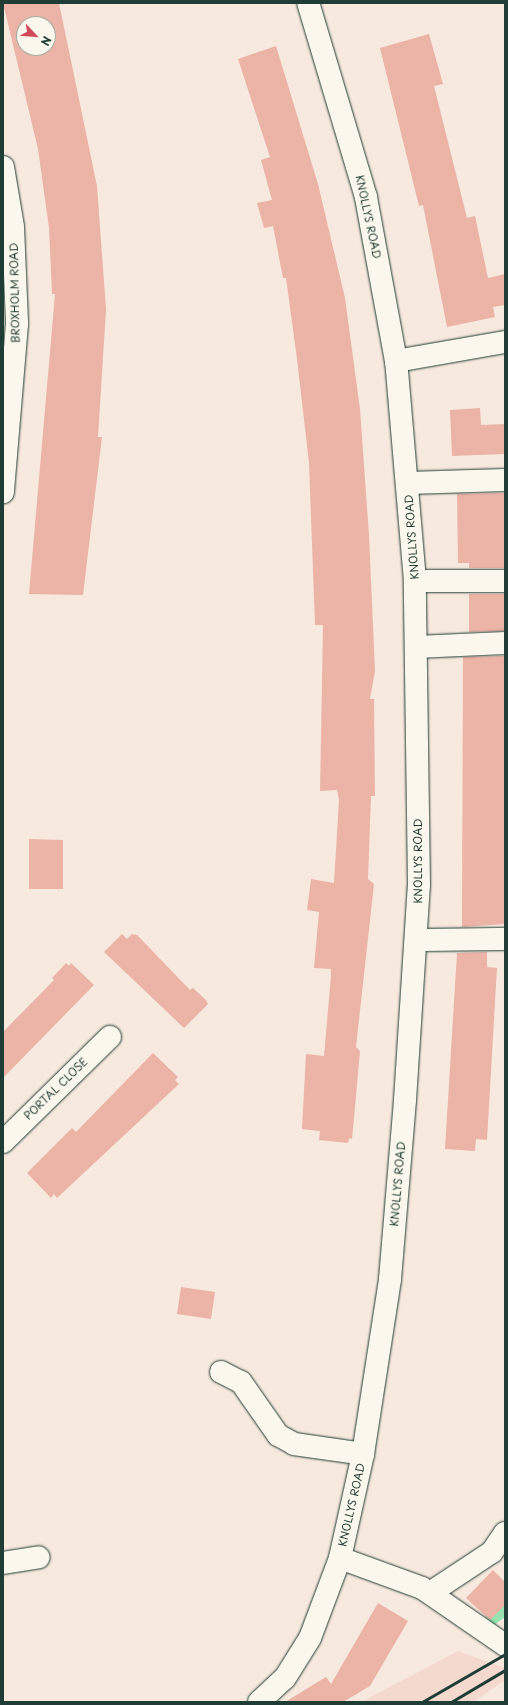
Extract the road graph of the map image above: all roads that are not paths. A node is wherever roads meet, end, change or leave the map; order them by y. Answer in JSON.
{"nodes":[{"id":1,"x":308,"y":3,"type":"edge"},
{"id":2,"x":3,"y":167,"type":"edge"},
{"id":3,"x":505,"y":342,"type":"edge"},
{"id":4,"x":396,"y":361,"type":"junction"},
{"id":5,"x":505,"y":480,"type":"edge"},
{"id":6,"x":408,"y":483,"type":"junction"},
{"id":7,"x":3,"y":492,"type":"edge"},
{"id":8,"x":415,"y":581,"type":"junction"},
{"id":9,"x":505,"y":581,"type":"edge"},
{"id":10,"x":505,"y":643,"type":"edge"},
{"id":11,"x":416,"y":648,"type":"junction"},
{"id":12,"x":505,"y":939,"type":"edge"},
{"id":13,"x":417,"y":940,"type":"junction"},
{"id":14,"x":110,"y":1037,"type":"dead end"},
{"id":15,"x":3,"y":1142,"type":"edge"},
{"id":16,"x":221,"y":1372,"type":"dead end"},
{"id":17,"x":363,"y":1454,"type":"junction"},
{"id":18,"x":505,"y":1533,"type":"edge"},
{"id":19,"x":39,"y":1557,"type":"dead end"},
{"id":20,"x":340,"y":1558,"type":"junction"},
{"id":21,"x":3,"y":1563,"type":"edge"},
{"id":22,"x":430,"y":1593,"type":"junction"},
{"id":23,"x":505,"y":1645,"type":"edge"},
{"id":24,"x":259,"y":1702,"type":"edge"}],
"edges":[{"from":1,"to":4,"type":"street","name":"KNOLLYS ROAD"},
{"from":2,"to":7,"type":"street","name":"BROXHOLM ROAD"},
{"from":3,"to":4,"type":"street"},
{"from":4,"to":6,"type":"street","name":"KNOLLYS ROAD"},
{"from":5,"to":6,"type":"street"},
{"from":6,"to":8,"type":"street","name":"KNOLLYS ROAD"},
{"from":8,"to":9,"type":"street"},
{"from":8,"to":11,"type":"street","name":"KNOLLYS ROAD"},
{"from":10,"to":11,"type":"street"},
{"from":11,"to":13,"type":"street","name":"KNOLLYS ROAD"},
{"from":12,"to":13,"type":"street"},
{"from":13,"to":17,"type":"street","name":"KNOLLYS ROAD"},
{"from":14,"to":15,"type":"street","name":"PORTAL CLOSE"},
{"from":16,"to":17,"type":"street"},
{"from":17,"to":20,"type":"street","name":"KNOLLYS ROAD"},
{"from":18,"to":22,"type":"street"},
{"from":19,"to":21,"type":"street"},
{"from":20,"to":22,"type":"street"},
{"from":20,"to":24,"type":"street","name":"KNOLLYS ROAD"},
{"from":22,"to":23,"type":"street"}]}
